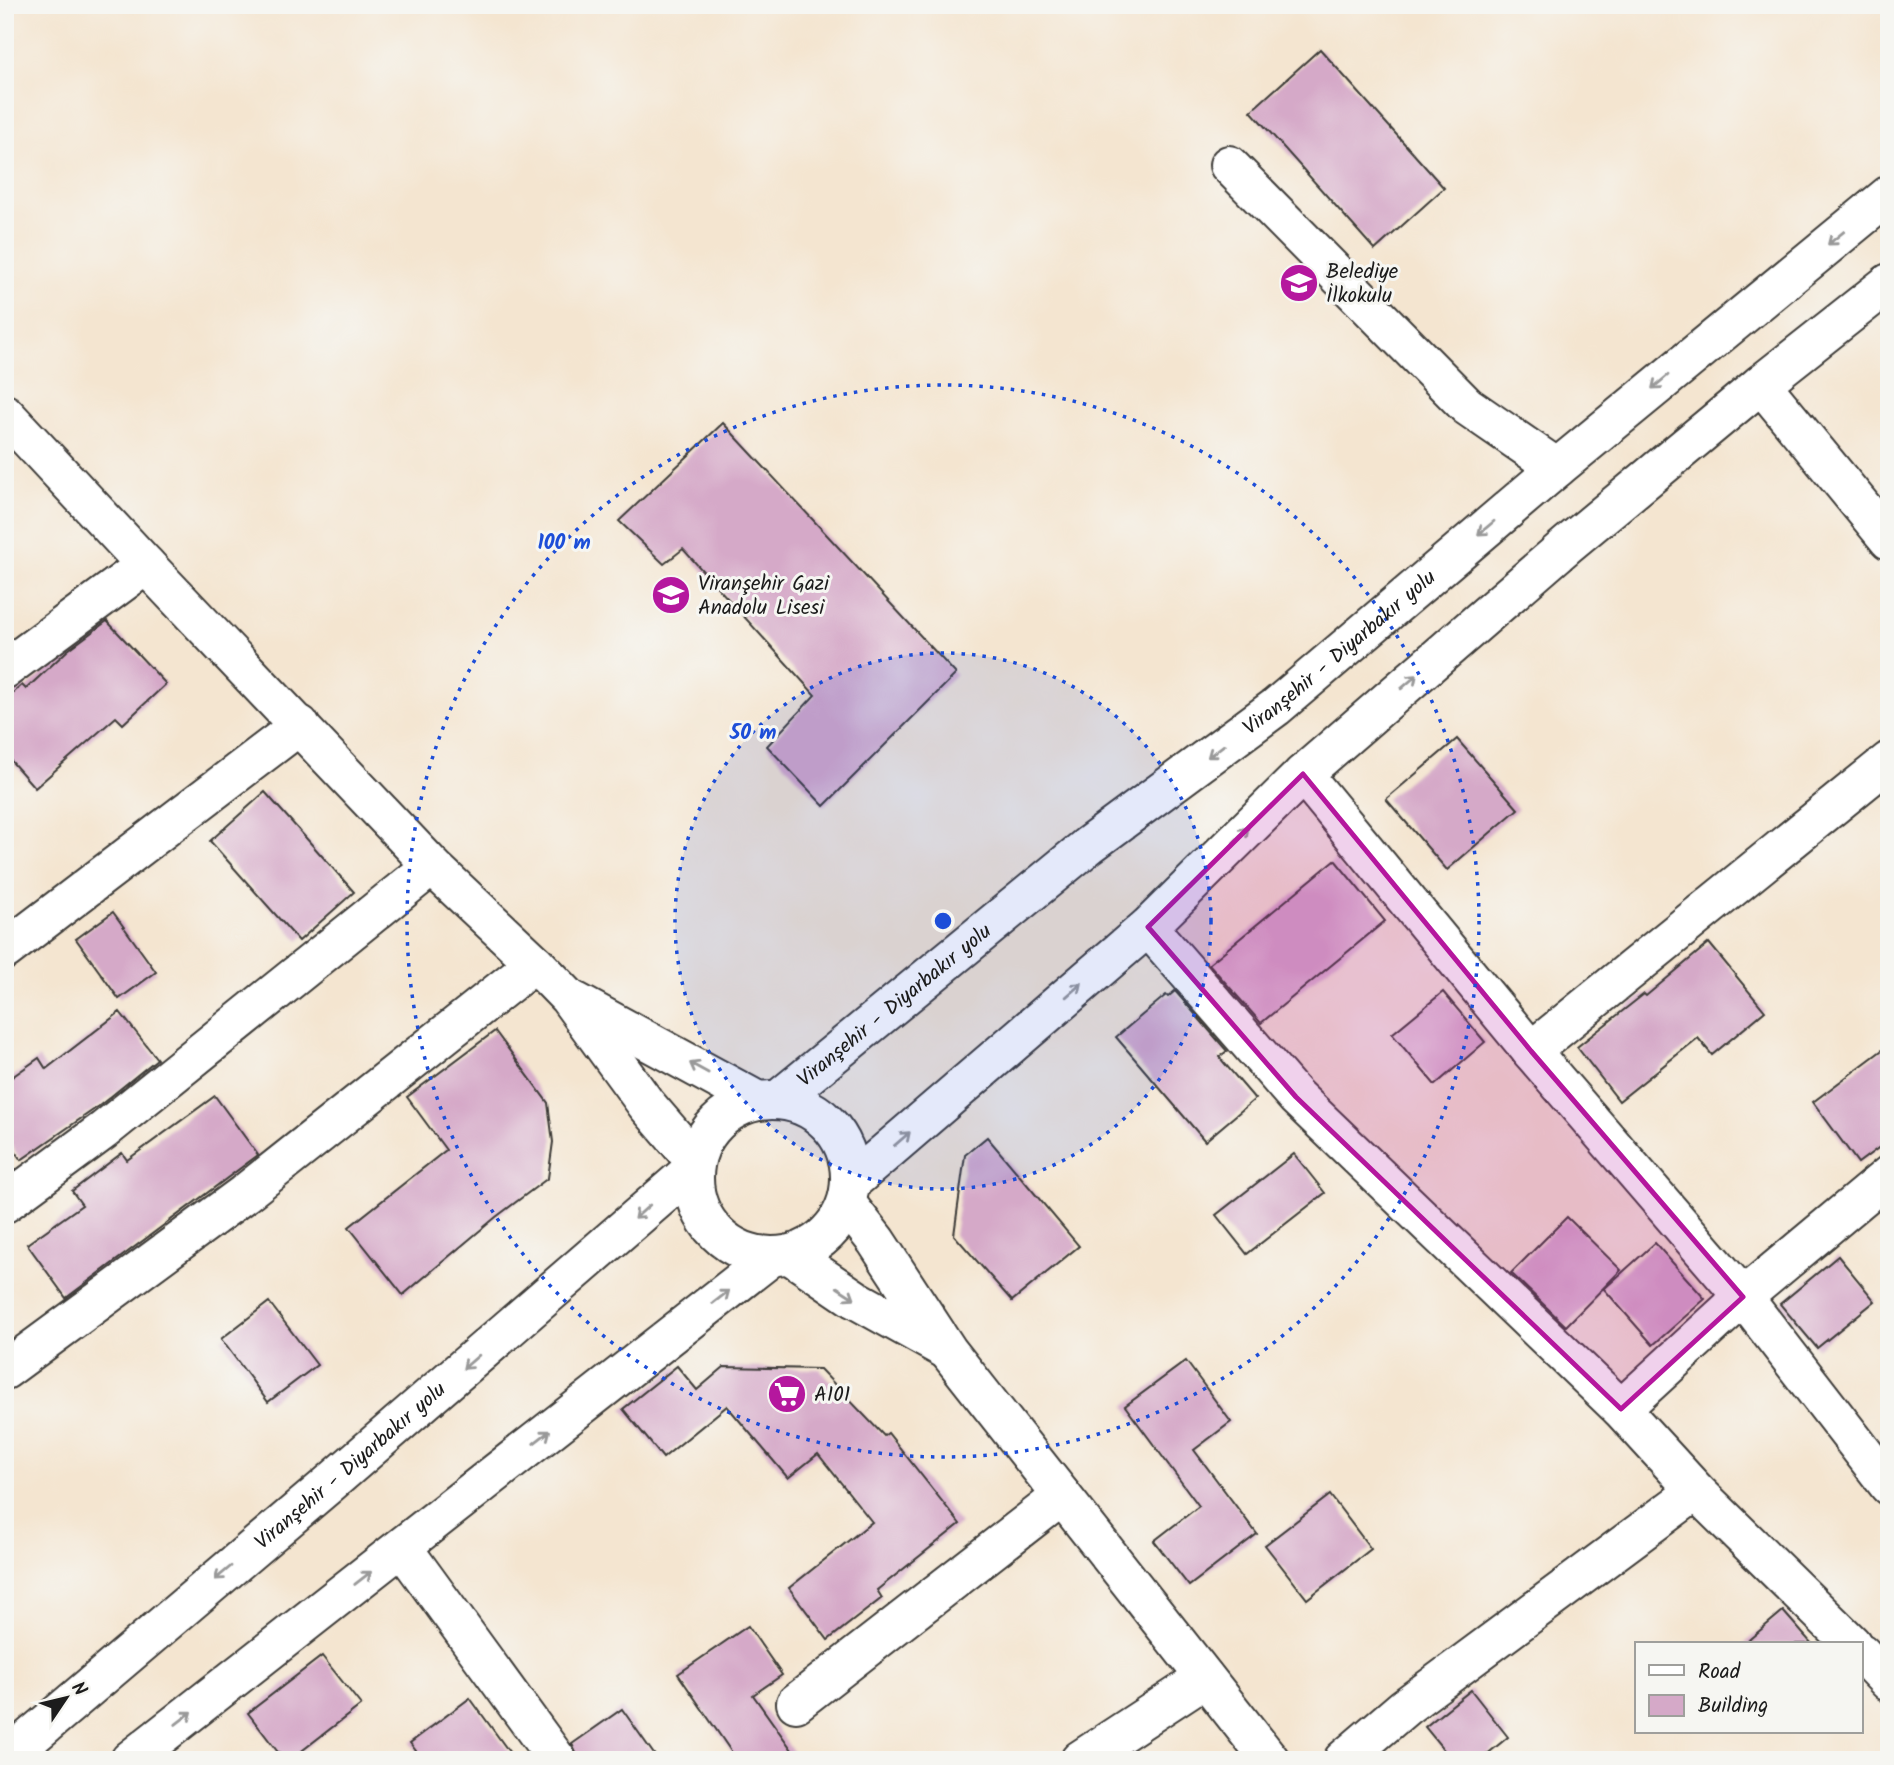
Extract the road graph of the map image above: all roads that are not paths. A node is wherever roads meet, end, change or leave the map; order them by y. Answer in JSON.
{"nodes":[{"id":1,"x":1229,"y":165,"type":"dead end"},
{"id":2,"x":1889,"y":195,"type":"edge"},
{"id":3,"x":1889,"y":284,"type":"edge"},
{"id":4,"x":1761,"y":384,"type":"junction"},
{"id":5,"x":5,"y":414,"type":"edge"},
{"id":6,"x":1557,"y":468,"type":"junction"},
{"id":7,"x":1889,"y":540,"type":"edge"},
{"id":8,"x":146,"y":565,"type":"junction"},
{"id":9,"x":5,"y":669,"type":"edge"},
{"id":10,"x":300,"y":725,"type":"junction"},
{"id":11,"x":1889,"y":761,"type":"edge"},
{"id":12,"x":1303,"y":774,"type":"junction"},
{"id":13,"x":432,"y":866,"type":"junction"},
{"id":14,"x":1148,"y":927,"type":"junction"},
{"id":15,"x":5,"y":950,"type":"edge"},
{"id":16,"x":535,"y":962,"type":"junction"},
{"id":17,"x":568,"y":997,"type":"junction"},
{"id":18,"x":1531,"y":1051,"type":"junction"},
{"id":19,"x":768,"y":1100,"type":"junction"},
{"id":20,"x":695,"y":1164,"type":"junction"},
{"id":21,"x":1889,"y":1175,"type":"edge"},
{"id":22,"x":848,"y":1194,"type":"junction"},
{"id":23,"x":5,"y":1203,"type":"edge"},
{"id":24,"x":780,"y":1256,"type":"junction"},
{"id":25,"x":1743,"y":1297,"type":"junction"},
{"id":26,"x":948,"y":1351,"type":"junction"},
{"id":27,"x":5,"y":1370,"type":"edge"},
{"id":28,"x":1621,"y":1409,"type":"junction"},
{"id":29,"x":1889,"y":1486,"type":"edge"},
{"id":30,"x":1696,"y":1491,"type":"junction"},
{"id":31,"x":1062,"y":1496,"type":"junction"},
{"id":32,"x":402,"y":1547,"type":"junction"},
{"id":33,"x":1850,"y":1642,"type":"edge"},
{"id":34,"x":1862,"y":1654,"type":"edge"},
{"id":35,"x":1205,"y":1678,"type":"junction"},
{"id":36,"x":1889,"y":1682,"type":"edge"},
{"id":37,"x":796,"y":1703,"type":"dead end"},
{"id":38,"x":143,"y":1756,"type":"edge"},
{"id":39,"x":5,"y":1759,"type":"edge"},
{"id":40,"x":557,"y":1760,"type":"edge"},
{"id":41,"x":1080,"y":1760,"type":"edge"},
{"id":42,"x":1270,"y":1760,"type":"edge"},
{"id":43,"x":1343,"y":1760,"type":"edge"}],
"edges":[{"from":1,"to":6,"type":"street"},
{"from":2,"to":6,"type":"street","name":"Viranşehir - Diyarbakır yolu","one_way":true},
{"from":3,"to":4,"type":"street"},
{"from":4,"to":7,"type":"street"},
{"from":12,"to":4,"type":"street","one_way":true},
{"from":5,"to":8,"type":"street"},
{"from":6,"to":19,"type":"street","name":"Viranşehir - Diyarbakır yolu","one_way":true},
{"from":8,"to":9,"type":"street"},
{"from":8,"to":10,"type":"street"},
{"from":10,"to":13,"type":"street"},
{"from":10,"to":15,"type":"street"},
{"from":11,"to":18,"type":"street"},
{"from":14,"to":12,"type":"street","one_way":true},
{"from":12,"to":18,"type":"street"},
{"from":13,"to":16,"type":"street"},
{"from":13,"to":23,"type":"street"},
{"from":22,"to":14,"type":"street","one_way":true},
{"from":14,"to":28,"type":"street"},
{"from":16,"to":17,"type":"street"},
{"from":16,"to":27,"type":"street"},
{"from":19,"to":17,"type":"street","one_way":true},
{"from":17,"to":20,"type":"street"},
{"from":18,"to":25,"type":"street"},
{"from":19,"to":20,"type":"street"},
{"from":19,"to":22,"type":"street"},
{"from":20,"to":24,"type":"street"},
{"from":20,"to":39,"type":"street","name":"Viranşehir - Diyarbakır yolu","one_way":true},
{"from":21,"to":25,"type":"street"},
{"from":22,"to":24,"type":"street"},
{"from":22,"to":26,"type":"street"},
{"from":24,"to":26,"type":"street","one_way":true},
{"from":32,"to":24,"type":"street","one_way":true},
{"from":25,"to":28,"type":"street"},
{"from":25,"to":29,"type":"street"},
{"from":26,"to":31,"type":"street"},
{"from":28,"to":30,"type":"street"},
{"from":30,"to":33,"type":"street"},
{"from":30,"to":43,"type":"street"},
{"from":31,"to":35,"type":"street"},
{"from":31,"to":37,"type":"street"},
{"from":38,"to":32,"type":"street","one_way":true},
{"from":32,"to":40,"type":"street"},
{"from":34,"to":36,"type":"street"},
{"from":35,"to":41,"type":"street"},
{"from":35,"to":42,"type":"street"}]}
